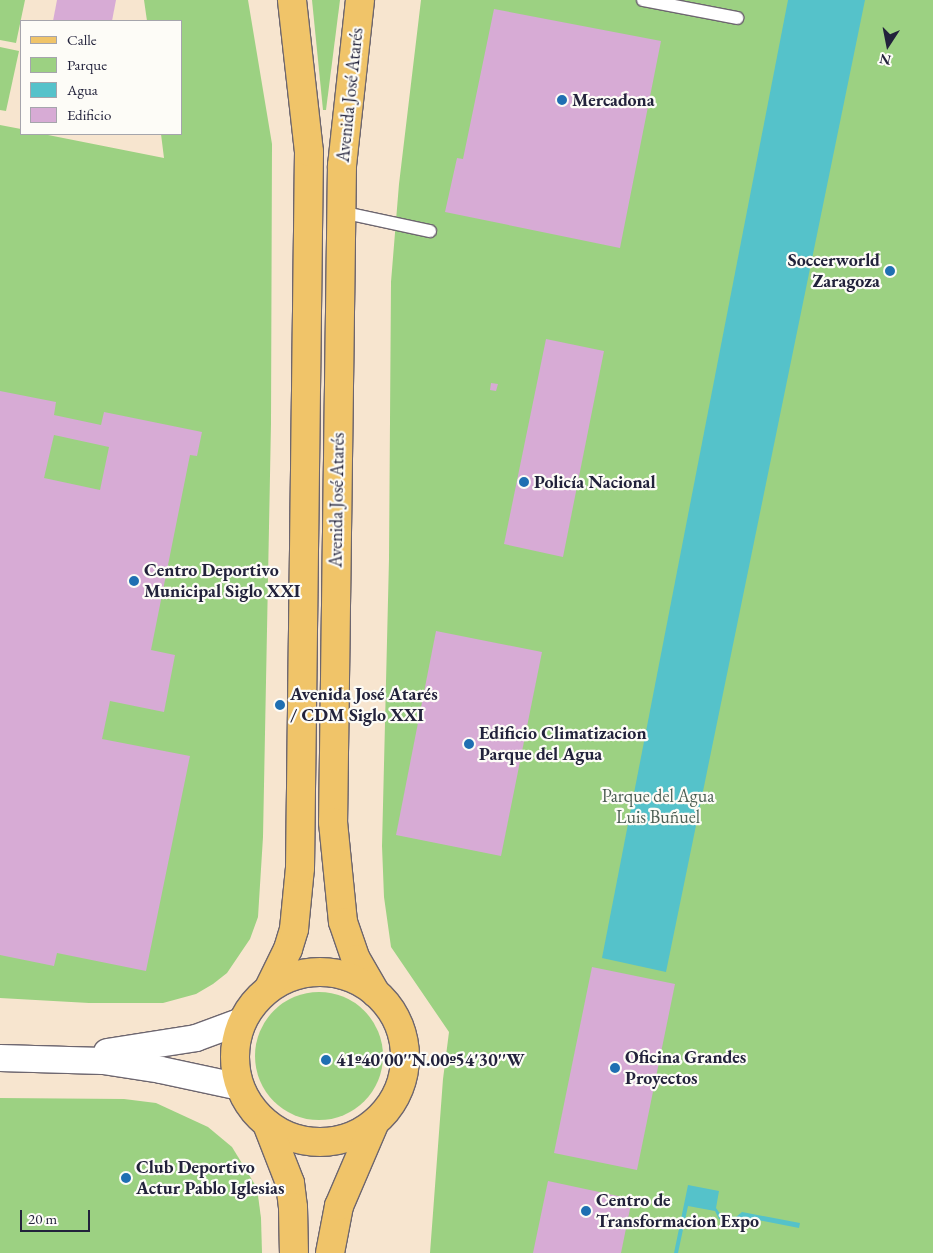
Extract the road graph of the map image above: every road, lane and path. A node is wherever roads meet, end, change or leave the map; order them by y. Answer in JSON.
{"nodes":[{"id":1,"x":292,"y":0,"type":"edge"},
{"id":2,"x":360,"y":0,"type":"edge"},
{"id":3,"x":644,"y":0,"type":"edge"},
{"id":4,"x":737,"y":18,"type":"dead end"},
{"id":5,"x":342,"y":212,"type":"junction"},
{"id":6,"x":430,"y":231,"type":"dead end"},
{"id":7,"x":269,"y":988,"type":"junction"},
{"id":8,"x":376,"y":993,"type":"junction"},
{"id":9,"x":242,"y":1021,"type":"junction"},
{"id":10,"x":0,"y":1058,"type":"edge"},
{"id":11,"x":67,"y":1058,"type":"junction"},
{"id":12,"x":240,"y":1087,"type":"junction"},
{"id":13,"x":375,"y":1122,"type":"junction"},
{"id":14,"x":267,"y":1124,"type":"junction"},
{"id":15,"x":294,"y":1253,"type":"edge"},
{"id":16,"x":330,"y":1253,"type":"edge"}],
"edges":[{"from":1,"to":7,"type":"main road","name":"Avenida José Atarés"},
{"from":2,"to":5,"type":"main road","name":"Avenida José Atarés"},
{"from":3,"to":4,"type":"lane"},
{"from":5,"to":6,"type":"lane"},
{"from":5,"to":8,"type":"main road","name":"Avenida José Atarés"},
{"from":7,"to":8,"type":"main road"},
{"from":7,"to":9,"type":"main road"},
{"from":8,"to":13,"type":"main road"},
{"from":9,"to":11,"type":"street"},
{"from":9,"to":12,"type":"main road"},
{"from":10,"to":11,"type":"street"},
{"from":11,"to":12,"type":"street"},
{"from":12,"to":14,"type":"main road"},
{"from":13,"to":14,"type":"main road"},
{"from":13,"to":16,"type":"main road"},
{"from":14,"to":15,"type":"main road"}]}
